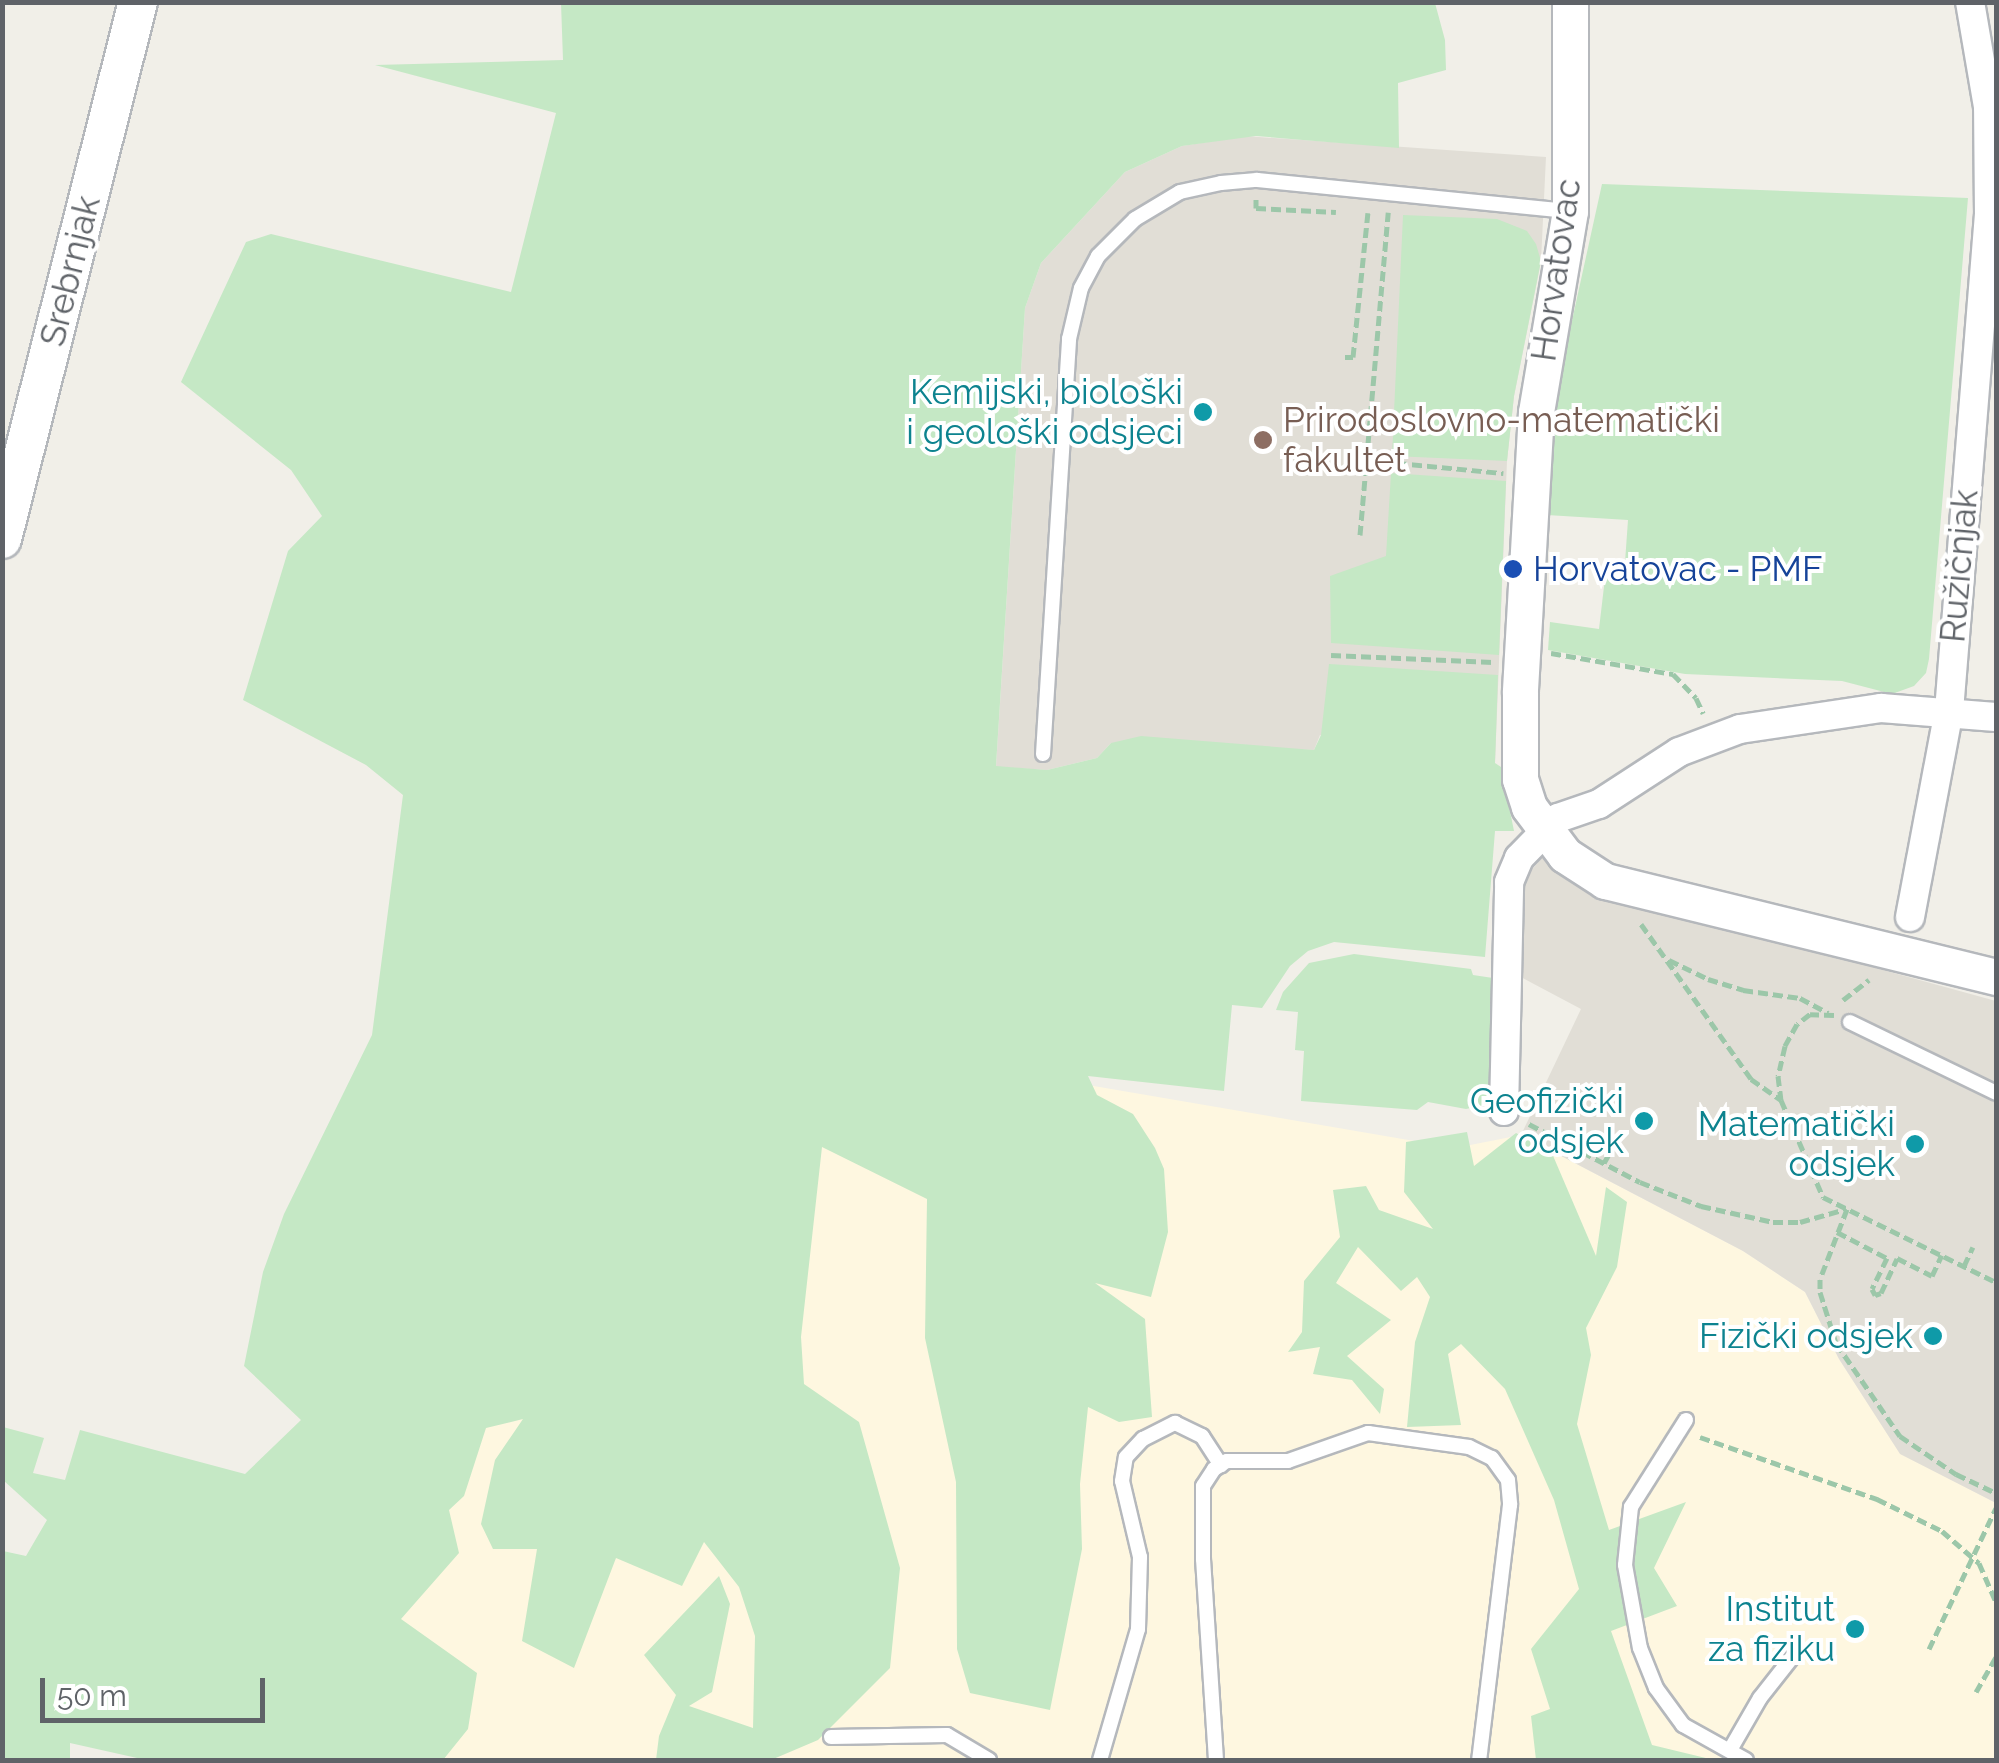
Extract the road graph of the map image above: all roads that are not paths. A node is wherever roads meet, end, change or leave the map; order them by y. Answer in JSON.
{"nodes":[{"id":1,"x":138,"y":2,"type":"edge"},
{"id":2,"x":1570,"y":2,"type":"edge"},
{"id":3,"x":1970,"y":2,"type":"edge"},
{"id":4,"x":1570,"y":211,"type":"junction"},
{"id":5,"x":2,"y":539,"type":"edge"},
{"id":6,"x":1949,"y":711,"type":"junction"},
{"id":7,"x":1996,"y":718,"type":"edge"},
{"id":8,"x":1043,"y":754,"type":"dead end"},
{"id":9,"x":1544,"y":830,"type":"junction"},
{"id":10,"x":1910,"y":917,"type":"dead end"},
{"id":11,"x":1996,"y":976,"type":"edge"},
{"id":12,"x":1850,"y":1022,"type":"road end"},
{"id":13,"x":1996,"y":1093,"type":"edge"},
{"id":14,"x":1504,"y":1110,"type":"road end"},
{"id":15,"x":1686,"y":1420,"type":"dead end"},
{"id":16,"x":1220,"y":1465,"type":"junction"},
{"id":17,"x":1798,"y":1651,"type":"dead end"},
{"id":18,"x":831,"y":1737,"type":"dead end"},
{"id":19,"x":1730,"y":1750,"type":"junction"},
{"id":20,"x":989,"y":1760,"type":"edge"},
{"id":21,"x":1100,"y":1760,"type":"edge"},
{"id":22,"x":1216,"y":1760,"type":"edge"},
{"id":23,"x":1479,"y":1760,"type":"edge"},
{"id":24,"x":1746,"y":1760,"type":"edge"}],
"edges":[{"from":1,"to":5,"type":"main road","name":"Srebrnjak"},
{"from":2,"to":4,"type":"street","name":"Horvatovac"},
{"from":3,"to":6,"type":"street","name":"Ružičnjak"},
{"from":4,"to":8,"type":"lane"},
{"from":4,"to":9,"type":"street","name":"Horvatovac"},
{"from":6,"to":7,"type":"street"},
{"from":6,"to":9,"type":"street"},
{"from":6,"to":10,"type":"street","name":"Ružičnjak"},
{"from":9,"to":11,"type":"street","name":"Horvatovac"},
{"from":9,"to":14,"type":"street"},
{"from":12,"to":13,"type":"lane"},
{"from":15,"to":19,"type":"lane"},
{"from":16,"to":21,"type":"lane"},
{"from":16,"to":22,"type":"lane"},
{"from":16,"to":23,"type":"lane"},
{"from":17,"to":19,"type":"lane"},
{"from":18,"to":20,"type":"lane"},
{"from":19,"to":24,"type":"lane"}]}
